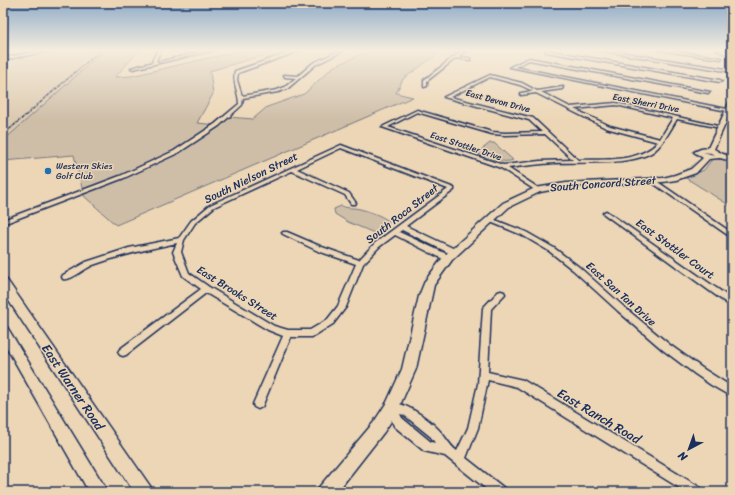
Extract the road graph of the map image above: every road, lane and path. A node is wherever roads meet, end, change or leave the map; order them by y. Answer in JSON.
{"nodes":[{"id":1,"x":236,"y":73,"type":"edge"},
{"id":2,"x":303,"y":73,"type":"edge"},
{"id":3,"x":434,"y":73,"type":"edge"},
{"id":4,"x":543,"y":73,"type":"edge"},
{"id":5,"x":606,"y":73,"type":"edge"},
{"id":6,"x":674,"y":73,"type":"edge"},
{"id":7,"x":611,"y":74,"type":"joint"},
{"id":8,"x":285,"y":76,"type":"dead end"},
{"id":9,"x":298,"y":77,"type":"junction"},
{"id":10,"x":720,"y":81,"type":"dead end"},
{"id":11,"x":653,"y":82,"type":"junction"},
{"id":12,"x":425,"y":86,"type":"dead end"},
{"id":13,"x":562,"y":88,"type":"dead end"},
{"id":14,"x":538,"y":92,"type":"junction"},
{"id":15,"x":641,"y":92,"type":"junction"},
{"id":16,"x":708,"y":92,"type":"dead end"},
{"id":17,"x":522,"y":94,"type":"dead end"},
{"id":18,"x":242,"y":97,"type":"junction"},
{"id":19,"x":732,"y":103,"type":"edge"},
{"id":20,"x":569,"y":108,"type":"junction"},
{"id":21,"x":730,"y":110,"type":"edge"},
{"id":22,"x":676,"y":117,"type":"junction"},
{"id":23,"x":720,"y":127,"type":"junction"},
{"id":24,"x":547,"y":132,"type":"junction"},
{"id":25,"x":660,"y":141,"type":"junction"},
{"id":26,"x":709,"y":154,"type":"junction"},
{"id":27,"x":732,"y":159,"type":"edge"},
{"id":28,"x":577,"y":161,"type":"junction"},
{"id":29,"x":503,"y":167,"type":"junction"},
{"id":30,"x":293,"y":169,"type":"junction"},
{"id":31,"x":652,"y":180,"type":"junction"},
{"id":32,"x":452,"y":189,"type":"joint"},
{"id":33,"x":538,"y":190,"type":"junction"},
{"id":34,"x":353,"y":203,"type":"dead end"},
{"id":35,"x":606,"y":213,"type":"dead end"},
{"id":36,"x":490,"y":220,"type":"junction"},
{"id":37,"x":3,"y":222,"type":"edge"},
{"id":38,"x":398,"y":229,"type":"junction"},
{"id":39,"x":285,"y":233,"type":"dead end"},
{"id":40,"x":732,"y":236,"type":"edge"},
{"id":41,"x":181,"y":240,"type":"junction"},
{"id":42,"x":451,"y":255,"type":"junction"},
{"id":43,"x":360,"y":263,"type":"junction"},
{"id":44,"x":66,"y":277,"type":"dead end"},
{"id":45,"x":3,"y":283,"type":"edge"},
{"id":46,"x":206,"y":289,"type":"junction"},
{"id":47,"x":501,"y":294,"type":"dead end"},
{"id":48,"x":732,"y":303,"type":"edge"},
{"id":49,"x":3,"y":330,"type":"edge"},
{"id":50,"x":288,"y":334,"type":"junction"},
{"id":51,"x":123,"y":352,"type":"dead end"},
{"id":52,"x":483,"y":375,"type":"junction"},
{"id":53,"x":732,"y":392,"type":"edge"},
{"id":54,"x":258,"y":404,"type":"dead end"},
{"id":55,"x":392,"y":407,"type":"junction"},
{"id":56,"x":459,"y":460,"type":"junction"},
{"id":57,"x":99,"y":492,"type":"edge"},
{"id":58,"x":144,"y":492,"type":"edge"},
{"id":59,"x":326,"y":492,"type":"edge"},
{"id":60,"x":500,"y":492,"type":"edge"},
{"id":61,"x":697,"y":492,"type":"edge"}],
"edges":[{"from":1,"to":18,"type":"street"},
{"from":2,"to":9,"type":"street"},
{"from":3,"to":12,"type":"street"},
{"from":4,"to":15,"type":"street"},
{"from":5,"to":7,"type":"street"},
{"from":6,"to":10,"type":"street"},
{"from":7,"to":11,"type":"street"},
{"from":8,"to":9,"type":"street"},
{"from":9,"to":18,"type":"street"},
{"from":11,"to":15,"type":"street"},
{"from":11,"to":16,"type":"street"},
{"from":13,"to":14,"type":"street"},
{"from":14,"to":17,"type":"street"},
{"from":14,"to":20,"type":"street"},
{"from":14,"to":24,"type":"street","name":"East Devon Drive"},
{"from":15,"to":21,"type":"street"},
{"from":18,"to":37,"type":"street"},
{"from":19,"to":21,"type":"street","name":"South Concord Street"},
{"from":20,"to":22,"type":"street","name":"East Sherri Drive"},
{"from":20,"to":25,"type":"street"},
{"from":21,"to":23,"type":"street","name":"South Concord Street"},
{"from":22,"to":23,"type":"street","name":"East Sherri Drive"},
{"from":22,"to":25,"type":"street"},
{"from":23,"to":26,"type":"street","name":"South Concord Street"},
{"from":24,"to":28,"type":"street","name":"East Devon Drive"},
{"from":24,"to":29,"type":"street","name":"East Stottler Drive"},
{"from":25,"to":28,"type":"street"},
{"from":26,"to":27,"type":"street"},
{"from":26,"to":31,"type":"street","name":"South Concord Street"},
{"from":28,"to":29,"type":"street"},
{"from":29,"to":33,"type":"street","name":"East Stottler Drive"},
{"from":30,"to":32,"type":"street","name":"South Nielson Street"},
{"from":30,"to":34,"type":"street"},
{"from":30,"to":41,"type":"street","name":"South Nielson Street"},
{"from":31,"to":33,"type":"street","name":"South Concord Street"},
{"from":31,"to":40,"type":"street"},
{"from":32,"to":38,"type":"street","name":"South Roca Street"},
{"from":33,"to":36,"type":"street","name":"South Concord Street"},
{"from":35,"to":48,"type":"street","name":"East Stottler Court"},
{"from":36,"to":42,"type":"street","name":"South Concord Street"},
{"from":36,"to":53,"type":"street","name":"East San Tan Drive"},
{"from":38,"to":42,"type":"street"},
{"from":38,"to":43,"type":"street","name":"South Roca Street"},
{"from":39,"to":43,"type":"street"},
{"from":41,"to":44,"type":"street"},
{"from":41,"to":46,"type":"street","name":"East Brooks Street"},
{"from":42,"to":55,"type":"street","name":"South Concord Street"},
{"from":43,"to":50,"type":"street","name":"South Roca Street"},
{"from":45,"to":58,"type":"street","name":"East Warner Road"},
{"from":46,"to":50,"type":"street","name":"East Brooks Street"},
{"from":46,"to":51,"type":"street"},
{"from":47,"to":52,"type":"street"},
{"from":49,"to":57,"type":"street"},
{"from":50,"to":54,"type":"street"},
{"from":52,"to":56,"type":"street"},
{"from":52,"to":61,"type":"street","name":"East Ranch Road"},
{"from":55,"to":56,"type":"street"},
{"from":55,"to":59,"type":"street","name":"South Concord Street"},
{"from":56,"to":60,"type":"street"}]}
